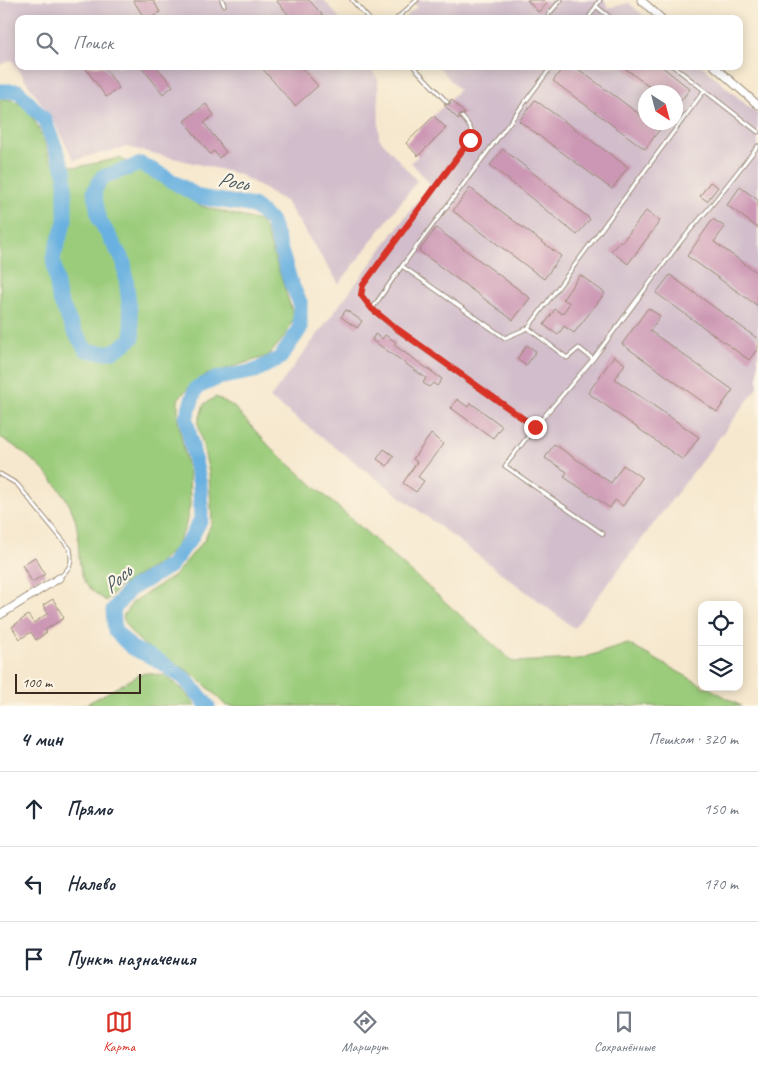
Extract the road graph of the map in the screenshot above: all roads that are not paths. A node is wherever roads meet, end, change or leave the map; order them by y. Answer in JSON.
{"nodes":[{"id":1,"x":222,"y":0,"type":"edge"},
{"id":2,"x":352,"y":0,"type":"edge"},
{"id":3,"x":417,"y":0,"type":"edge"},
{"id":4,"x":561,"y":0,"type":"edge"},
{"id":5,"x":600,"y":0,"type":"edge"},
{"id":6,"x":641,"y":0,"type":"edge"},
{"id":7,"x":224,"y":6,"type":"dead end"},
{"id":8,"x":597,"y":7,"type":"junction"},
{"id":9,"x":365,"y":15,"type":"edge"},
{"id":10,"x":400,"y":15,"type":"edge"},
{"id":11,"x":548,"y":15,"type":"dead end"},
{"id":12,"x":591,"y":15,"type":"edge"},
{"id":13,"x":607,"y":15,"type":"edge"},
{"id":14,"x":658,"y":15,"type":"edge"},
{"id":15,"x":417,"y":70,"type":"edge"},
{"id":16,"x":549,"y":70,"type":"edge"},
{"id":17,"x":678,"y":70,"type":"edge"},
{"id":18,"x":719,"y":70,"type":"edge"},
{"id":19,"x":704,"y":91,"type":"junction"},
{"id":20,"x":447,"y":102,"type":"dead end"},
{"id":21,"x":758,"y":105,"type":"edge"},
{"id":22,"x":462,"y":117,"type":"dead end"},
{"id":23,"x":758,"y":132,"type":"edge"},
{"id":24,"x":758,"y":146,"type":"edge"},
{"id":25,"x":402,"y":266,"type":"junction"},
{"id":26,"x":372,"y":309,"type":"junction"},
{"id":27,"x":528,"y":328,"type":"junction"},
{"id":28,"x":593,"y":359,"type":"junction"},
{"id":29,"x":535,"y":427,"type":"junction"},
{"id":30,"x":0,"y":474,"type":"edge"},
{"id":31,"x":602,"y":534,"type":"dead end"},
{"id":32,"x":59,"y":578,"type":"joint"},
{"id":33,"x":0,"y":616,"type":"edge"}],
"edges":[{"from":1,"to":7,"type":"lane"},
{"from":2,"to":9,"type":"lane"},
{"from":3,"to":10,"type":"lane"},
{"from":4,"to":11,"type":"lane"},
{"from":5,"to":8,"type":"lane"},
{"from":6,"to":14,"type":"street"},
{"from":8,"to":12,"type":"lane"},
{"from":8,"to":13,"type":"lane"},
{"from":15,"to":20,"type":"lane"},
{"from":16,"to":25,"type":"lane"},
{"from":17,"to":19,"type":"lane"},
{"from":18,"to":21,"type":"street"},
{"from":19,"to":23,"type":"lane"},
{"from":19,"to":27,"type":"lane"},
{"from":22,"to":26,"type":"lane"},
{"from":24,"to":28,"type":"lane"},
{"from":25,"to":26,"type":"lane"},
{"from":25,"to":27,"type":"lane"},
{"from":26,"to":29,"type":"lane"},
{"from":27,"to":28,"type":"lane"},
{"from":28,"to":29,"type":"lane"},
{"from":29,"to":31,"type":"lane"},
{"from":30,"to":32,"type":"lane"},
{"from":32,"to":33,"type":"street"}]}
